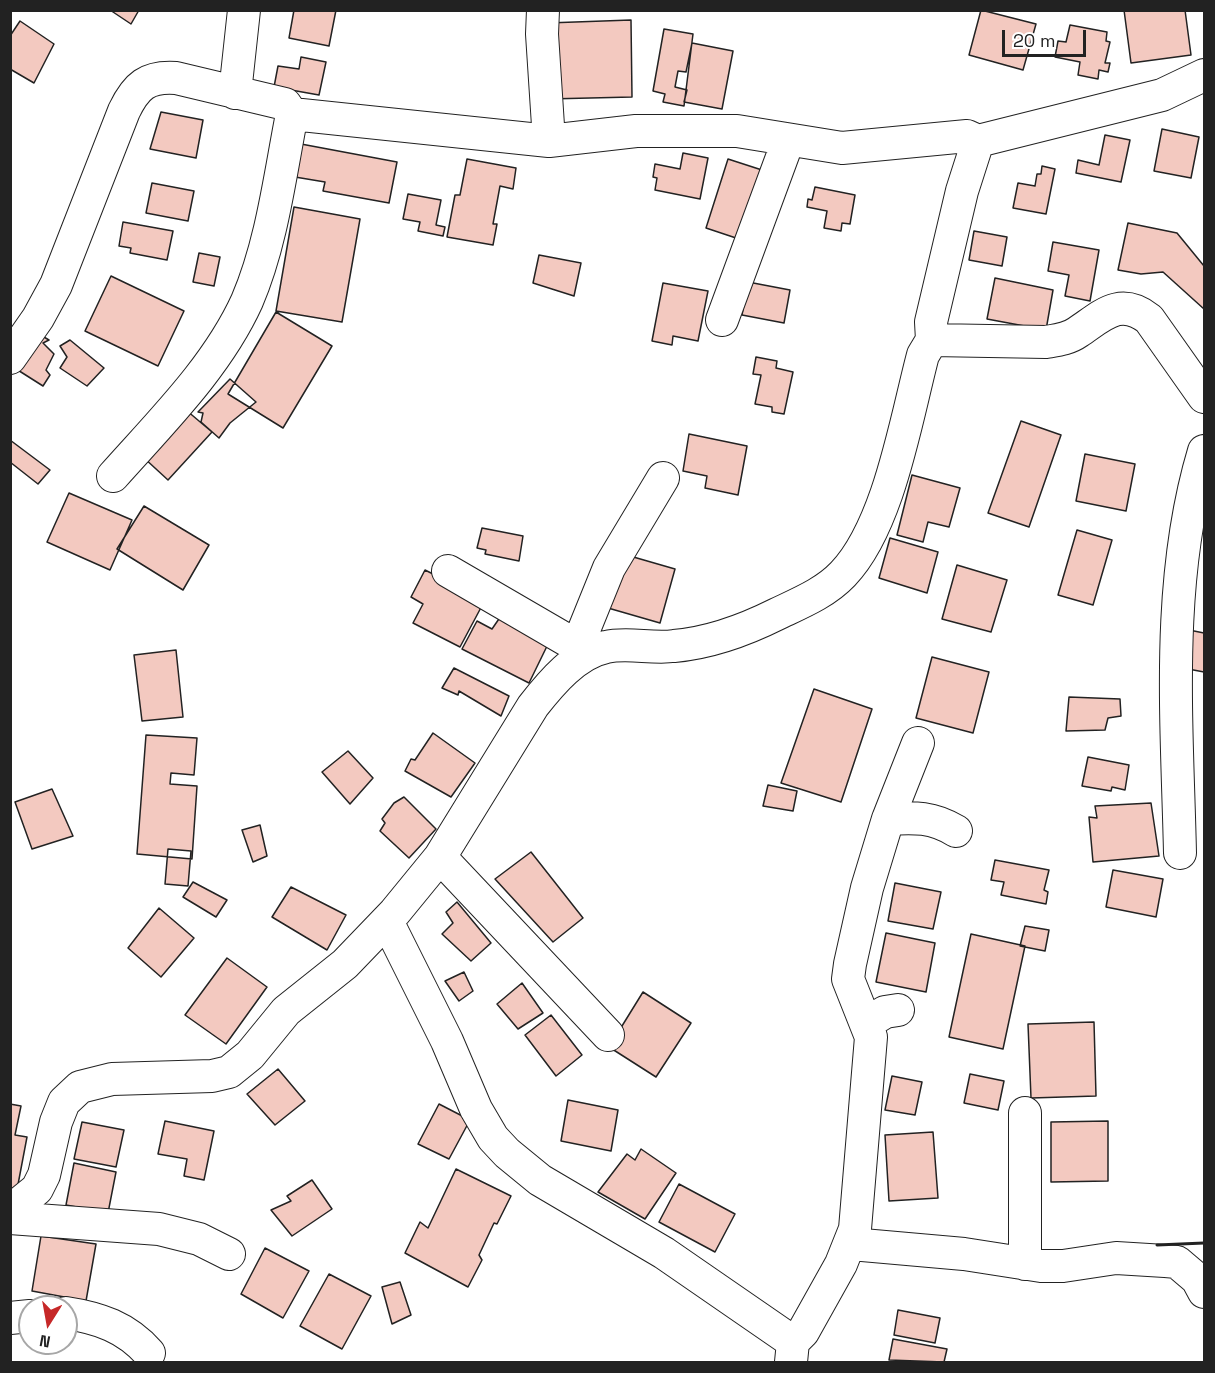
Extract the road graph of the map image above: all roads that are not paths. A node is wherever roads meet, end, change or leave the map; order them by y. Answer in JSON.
{"nodes":[{"id":1,"x":244,"y":10,"type":"edge"},
{"id":2,"x":543,"y":10,"type":"edge"},
{"id":3,"x":1204,"y":75,"type":"edge"},
{"id":4,"x":236,"y":93,"type":"junction"},
{"id":5,"x":292,"y":114,"type":"junction"},
{"id":6,"x":549,"y":141,"type":"junction"},
{"id":7,"x":788,"y":141,"type":"junction"},
{"id":8,"x":978,"y":141,"type":"junction"},
{"id":9,"x":722,"y":320,"type":"dead end"},
{"id":10,"x":932,"y":340,"type":"junction"},
{"id":11,"x":10,"y":358,"type":"edge"},
{"id":12,"x":1204,"y":398,"type":"edge"},
{"id":13,"x":1204,"y":451,"type":"edge"},
{"id":14,"x":113,"y":476,"type":"dead end"},
{"id":15,"x":663,"y":478,"type":"dead end"},
{"id":16,"x":448,"y":571,"type":"dead end"},
{"id":17,"x":583,"y":650,"type":"junction"},
{"id":18,"x":918,"y":743,"type":"dead end"},
{"id":19,"x":888,"y":819,"type":"junction"},
{"id":20,"x":956,"y":831,"type":"dead end"},
{"id":21,"x":1179,"y":854,"type":"dead end"},
{"id":22,"x":440,"y":857,"type":"junction"},
{"id":23,"x":387,"y":921,"type":"junction"},
{"id":24,"x":898,"y":1010,"type":"dead end"},
{"id":25,"x":867,"y":1023,"type":"junction"},
{"id":26,"x":608,"y":1035,"type":"dead end"},
{"id":27,"x":1025,"y":1113,"type":"dead end"},
{"id":28,"x":10,"y":1211,"type":"edge"},
{"id":29,"x":10,"y":1218,"type":"edge"},
{"id":30,"x":851,"y":1244,"type":"junction"},
{"id":31,"x":229,"y":1254,"type":"dead end"},
{"id":32,"x":1025,"y":1264,"type":"junction"},
{"id":33,"x":1204,"y":1292,"type":"edge"},
{"id":34,"x":78,"y":1315,"type":"edge"},
{"id":35,"x":792,"y":1352,"type":"edge"},
{"id":36,"x":148,"y":1353,"type":"dead end"}],
"edges":[{"from":1,"to":4,"type":"street"},
{"from":2,"to":6,"type":"street"},
{"from":3,"to":8,"type":"street"},
{"from":4,"to":5,"type":"street"},
{"from":4,"to":11,"type":"street"},
{"from":5,"to":6,"type":"street"},
{"from":5,"to":14,"type":"street"},
{"from":6,"to":7,"type":"street"},
{"from":7,"to":8,"type":"street"},
{"from":7,"to":9,"type":"street"},
{"from":8,"to":10,"type":"street"},
{"from":10,"to":12,"type":"street"},
{"from":10,"to":17,"type":"street"},
{"from":13,"to":21,"type":"street"},
{"from":15,"to":17,"type":"street"},
{"from":16,"to":17,"type":"street"},
{"from":17,"to":22,"type":"street"},
{"from":18,"to":19,"type":"street"},
{"from":19,"to":20,"type":"street"},
{"from":19,"to":25,"type":"street"},
{"from":22,"to":23,"type":"street"},
{"from":22,"to":26,"type":"street"},
{"from":23,"to":28,"type":"street"},
{"from":23,"to":35,"type":"street"},
{"from":24,"to":25,"type":"street"},
{"from":25,"to":30,"type":"street"},
{"from":27,"to":32,"type":"street"},
{"from":29,"to":31,"type":"street"},
{"from":30,"to":32,"type":"street"},
{"from":30,"to":35,"type":"street"},
{"from":32,"to":33,"type":"street"},
{"from":34,"to":36,"type":"street"}]}
